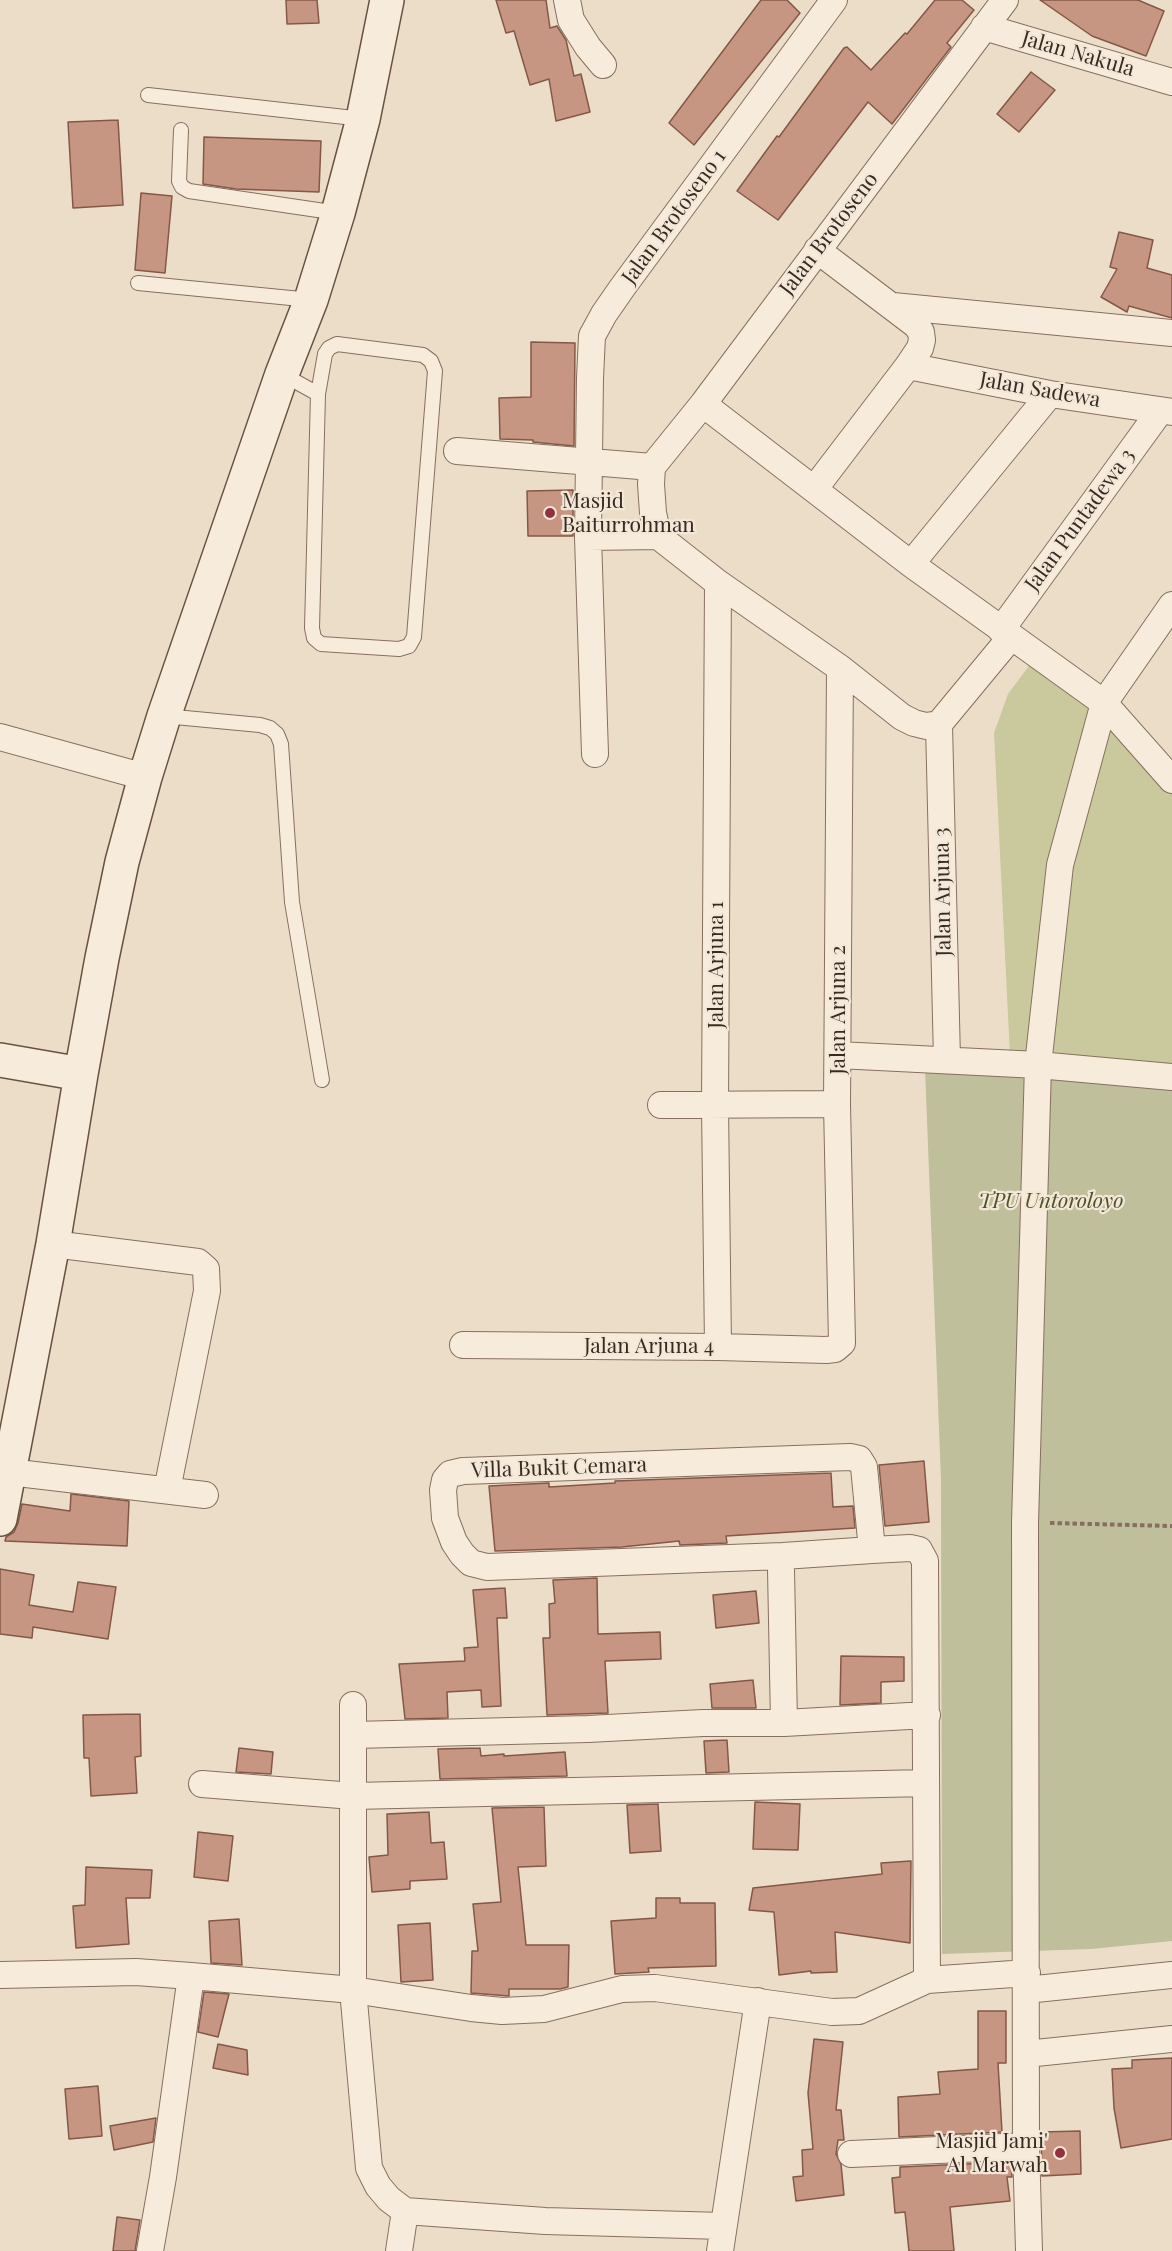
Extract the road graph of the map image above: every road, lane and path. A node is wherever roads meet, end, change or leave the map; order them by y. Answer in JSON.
{"nodes":[{"id":1,"x":387,"y":0,"type":"edge"},
{"id":2,"x":567,"y":0,"type":"edge"},
{"id":3,"x":834,"y":0,"type":"edge"},
{"id":4,"x":1001,"y":1,"type":"edge"},
{"id":5,"x":984,"y":27,"type":"junction"},
{"id":6,"x":603,"y":65,"type":"dead end"},
{"id":7,"x":1172,"y":82,"type":"edge"},
{"id":8,"x":148,"y":95,"type":"dead end"},
{"id":9,"x":363,"y":118,"type":"junction"},
{"id":10,"x":182,"y":129,"type":"dead end"},
{"id":11,"x":338,"y":213,"type":"junction"},
{"id":12,"x":817,"y":250,"type":"junction"},
{"id":13,"x":138,"y":283,"type":"dead end"},
{"id":14,"x":311,"y":300,"type":"junction"},
{"id":15,"x":893,"y":306,"type":"junction"},
{"id":16,"x":1172,"y":333,"type":"edge"},
{"id":17,"x":908,"y":366,"type":"junction"},
{"id":18,"x":282,"y":374,"type":"junction"},
{"id":19,"x":318,"y":394,"type":"junction"},
{"id":20,"x":1050,"y":394,"type":"junction"},
{"id":21,"x":704,"y":404,"type":"junction"},
{"id":22,"x":1166,"y":411,"type":"edge"},
{"id":23,"x":457,"y":451,"type":"dead end"},
{"id":24,"x":589,"y":462,"type":"junction"},
{"id":25,"x":652,"y":467,"type":"junction"},
{"id":26,"x":815,"y":488,"type":"junction"},
{"id":27,"x":658,"y":536,"type":"junction"},
{"id":28,"x":588,"y":537,"type":"junction"},
{"id":29,"x":911,"y":564,"type":"junction"},
{"id":30,"x":718,"y":583,"type":"junction"},
{"id":31,"x":1172,"y":605,"type":"edge"},
{"id":32,"x":1006,"y":634,"type":"junction"},
{"id":33,"x":840,"y":668,"type":"junction"},
{"id":34,"x":1104,"y":703,"type":"junction"},
{"id":35,"x":164,"y":716,"type":"junction"},
{"id":36,"x":939,"y":724,"type":"junction"},
{"id":37,"x":0,"y":737,"type":"edge"},
{"id":38,"x":595,"y":754,"type":"dead end"},
{"id":39,"x":145,"y":777,"type":"junction"},
{"id":40,"x":1172,"y":780,"type":"edge"},
{"id":41,"x":838,"y":1055,"type":"junction"},
{"id":42,"x":0,"y":1060,"type":"edge"},
{"id":43,"x":947,"y":1060,"type":"junction"},
{"id":44,"x":1038,"y":1065,"type":"junction"},
{"id":45,"x":81,"y":1074,"type":"junction"},
{"id":46,"x":1172,"y":1077,"type":"edge"},
{"id":47,"x":322,"y":1080,"type":"dead end"},
{"id":48,"x":837,"y":1104,"type":"junction"},
{"id":49,"x":661,"y":1105,"type":"dead end"},
{"id":50,"x":715,"y":1105,"type":"junction"},
{"id":51,"x":53,"y":1244,"type":"junction"},
{"id":52,"x":463,"y":1346,"type":"dead end"},
{"id":53,"x":718,"y":1347,"type":"junction"},
{"id":54,"x":835,"y":1349,"type":"joint"},
{"id":55,"x":8,"y":1434,"type":"edge"},
{"id":56,"x":9,"y":1472,"type":"junction"},
{"id":57,"x":167,"y":1490,"type":"junction"},
{"id":58,"x":205,"y":1495,"type":"dead end"},
{"id":59,"x":0,"y":1519,"type":"edge"},
{"id":60,"x":1025,"y":1523,"type":"junction"},
{"id":61,"x":1172,"y":1526,"type":"edge"},
{"id":62,"x":872,"y":1550,"type":"junction"},
{"id":63,"x":781,"y":1569,"type":"dead end"},
{"id":64,"x":353,"y":1705,"type":"dead end"},
{"id":65,"x":927,"y":1715,"type":"junction"},
{"id":66,"x":784,"y":1723,"type":"junction"},
{"id":67,"x":354,"y":1735,"type":"junction"},
{"id":68,"x":202,"y":1784,"type":"dead end"},
{"id":69,"x":927,"y":1784,"type":"junction"},
{"id":70,"x":353,"y":1796,"type":"junction"},
{"id":71,"x":0,"y":1975,"type":"edge"},
{"id":72,"x":1172,"y":1975,"type":"edge"},
{"id":73,"x":191,"y":1976,"type":"junction"},
{"id":74,"x":927,"y":1980,"type":"junction"},
{"id":75,"x":1026,"y":1981,"type":"junction"},
{"id":76,"x":353,"y":1990,"type":"junction"},
{"id":77,"x":758,"y":2001,"type":"junction"},
{"id":78,"x":1172,"y":2039,"type":"edge"},
{"id":79,"x":1026,"y":2054,"type":"junction"},
{"id":80,"x":1026,"y":2146,"type":"junction"},
{"id":81,"x":851,"y":2154,"type":"dead end"},
{"id":82,"x":723,"y":2226,"type":"junction"},
{"id":83,"x":402,"y":2230,"type":"edge"},
{"id":84,"x":1029,"y":2250,"type":"edge"},
{"id":85,"x":150,"y":2251,"type":"edge"},
{"id":86,"x":720,"y":2251,"type":"edge"}],
"edges":[{"from":1,"to":9,"type":"street"},
{"from":2,"to":6,"type":"street"},
{"from":3,"to":24,"type":"street","name":"Jalan Brotoseno 1"},
{"from":4,"to":5,"type":"street","name":"Jalan Brotoseno"},
{"from":5,"to":7,"type":"street","name":"Jalan Nakula"},
{"from":5,"to":12,"type":"street","name":"Jalan Brotoseno"},
{"from":8,"to":9,"type":"lane"},
{"from":9,"to":11,"type":"street"},
{"from":10,"to":11,"type":"lane"},
{"from":11,"to":14,"type":"street"},
{"from":12,"to":15,"type":"street"},
{"from":12,"to":21,"type":"street","name":"Jalan Brotoseno"},
{"from":13,"to":14,"type":"lane"},
{"from":14,"to":18,"type":"street"},
{"from":15,"to":16,"type":"street"},
{"from":15,"to":17,"type":"street"},
{"from":17,"to":20,"type":"street","name":"Jalan Sadewa"},
{"from":17,"to":26,"type":"street"},
{"from":18,"to":19,"type":"lane"},
{"from":18,"to":35,"type":"street"},
{"from":19,"to":19,"type":"lane"},
{"from":20,"to":22,"type":"street","name":"Jalan Sadewa"},
{"from":20,"to":29,"type":"street"},
{"from":21,"to":25,"type":"street","name":"Jalan Brotoseno"},
{"from":21,"to":26,"type":"street"},
{"from":22,"to":32,"type":"street","name":"Jalan Puntadewa 3"},
{"from":23,"to":24,"type":"street"},
{"from":24,"to":25,"type":"street"},
{"from":24,"to":28,"type":"street","name":"Jalan Brotoseno 1"},
{"from":25,"to":27,"type":"street"},
{"from":26,"to":29,"type":"street"},
{"from":27,"to":28,"type":"street"},
{"from":27,"to":30,"type":"street"},
{"from":28,"to":38,"type":"street","name":"Jalan Brotoseno 1"},
{"from":29,"to":32,"type":"street"},
{"from":30,"to":33,"type":"street"},
{"from":30,"to":50,"type":"street","name":"Jalan Arjuna 1"},
{"from":31,"to":34,"type":"street"},
{"from":32,"to":34,"type":"street"},
{"from":32,"to":36,"type":"street","name":"Jalan Puntadewa 3"},
{"from":33,"to":36,"type":"street"},
{"from":33,"to":41,"type":"street","name":"Jalan Arjuna 2"},
{"from":34,"to":40,"type":"street"},
{"from":34,"to":44,"type":"street"},
{"from":35,"to":39,"type":"street"},
{"from":35,"to":47,"type":"lane"},
{"from":36,"to":43,"type":"street","name":"Jalan Arjuna 3"},
{"from":37,"to":39,"type":"street"},
{"from":39,"to":45,"type":"street"},
{"from":41,"to":43,"type":"street"},
{"from":41,"to":48,"type":"street","name":"Jalan Arjuna 2"},
{"from":42,"to":45,"type":"street"},
{"from":43,"to":44,"type":"street"},
{"from":44,"to":46,"type":"street"},
{"from":44,"to":60,"type":"street"},
{"from":45,"to":51,"type":"street"},
{"from":48,"to":50,"type":"street"},
{"from":48,"to":54,"type":"street","name":"Jalan Arjuna 2"},
{"from":49,"to":50,"type":"street"},
{"from":50,"to":53,"type":"street","name":"Jalan Arjuna 1"},
{"from":51,"to":55,"type":"street"},
{"from":51,"to":57,"type":"street"},
{"from":52,"to":53,"type":"street","name":"Jalan Arjuna 4"},
{"from":53,"to":54,"type":"street","name":"Jalan Arjuna 4"},
{"from":55,"to":56,"type":"street"},
{"from":56,"to":57,"type":"street"},
{"from":56,"to":59,"type":"street"},
{"from":57,"to":58,"type":"street"},
{"from":60,"to":61,"type":"path"},
{"from":60,"to":75,"type":"street"},
{"from":62,"to":62,"type":"street","name":"Villa Bukit Cemara"},
{"from":62,"to":65,"type":"street","name":"Villa Bukit Cemara"},
{"from":63,"to":66,"type":"street"},
{"from":64,"to":67,"type":"street"},
{"from":65,"to":66,"type":"street"},
{"from":65,"to":69,"type":"street","name":"Villa Bukit Cemara"},
{"from":66,"to":67,"type":"street"},
{"from":67,"to":70,"type":"street"},
{"from":68,"to":70,"type":"street"},
{"from":69,"to":70,"type":"street"},
{"from":69,"to":74,"type":"street","name":"Villa Bukit Cemara"},
{"from":70,"to":76,"type":"street"},
{"from":71,"to":73,"type":"street"},
{"from":72,"to":75,"type":"street"},
{"from":73,"to":76,"type":"street"},
{"from":73,"to":85,"type":"street"},
{"from":74,"to":75,"type":"street"},
{"from":74,"to":77,"type":"street"},
{"from":75,"to":79,"type":"street"},
{"from":76,"to":77,"type":"street"},
{"from":76,"to":83,"type":"street"},
{"from":77,"to":82,"type":"street"},
{"from":78,"to":79,"type":"street"},
{"from":79,"to":80,"type":"street"},
{"from":80,"to":81,"type":"street"},
{"from":80,"to":84,"type":"street"},
{"from":82,"to":83,"type":"street"},
{"from":82,"to":86,"type":"street"}]}
